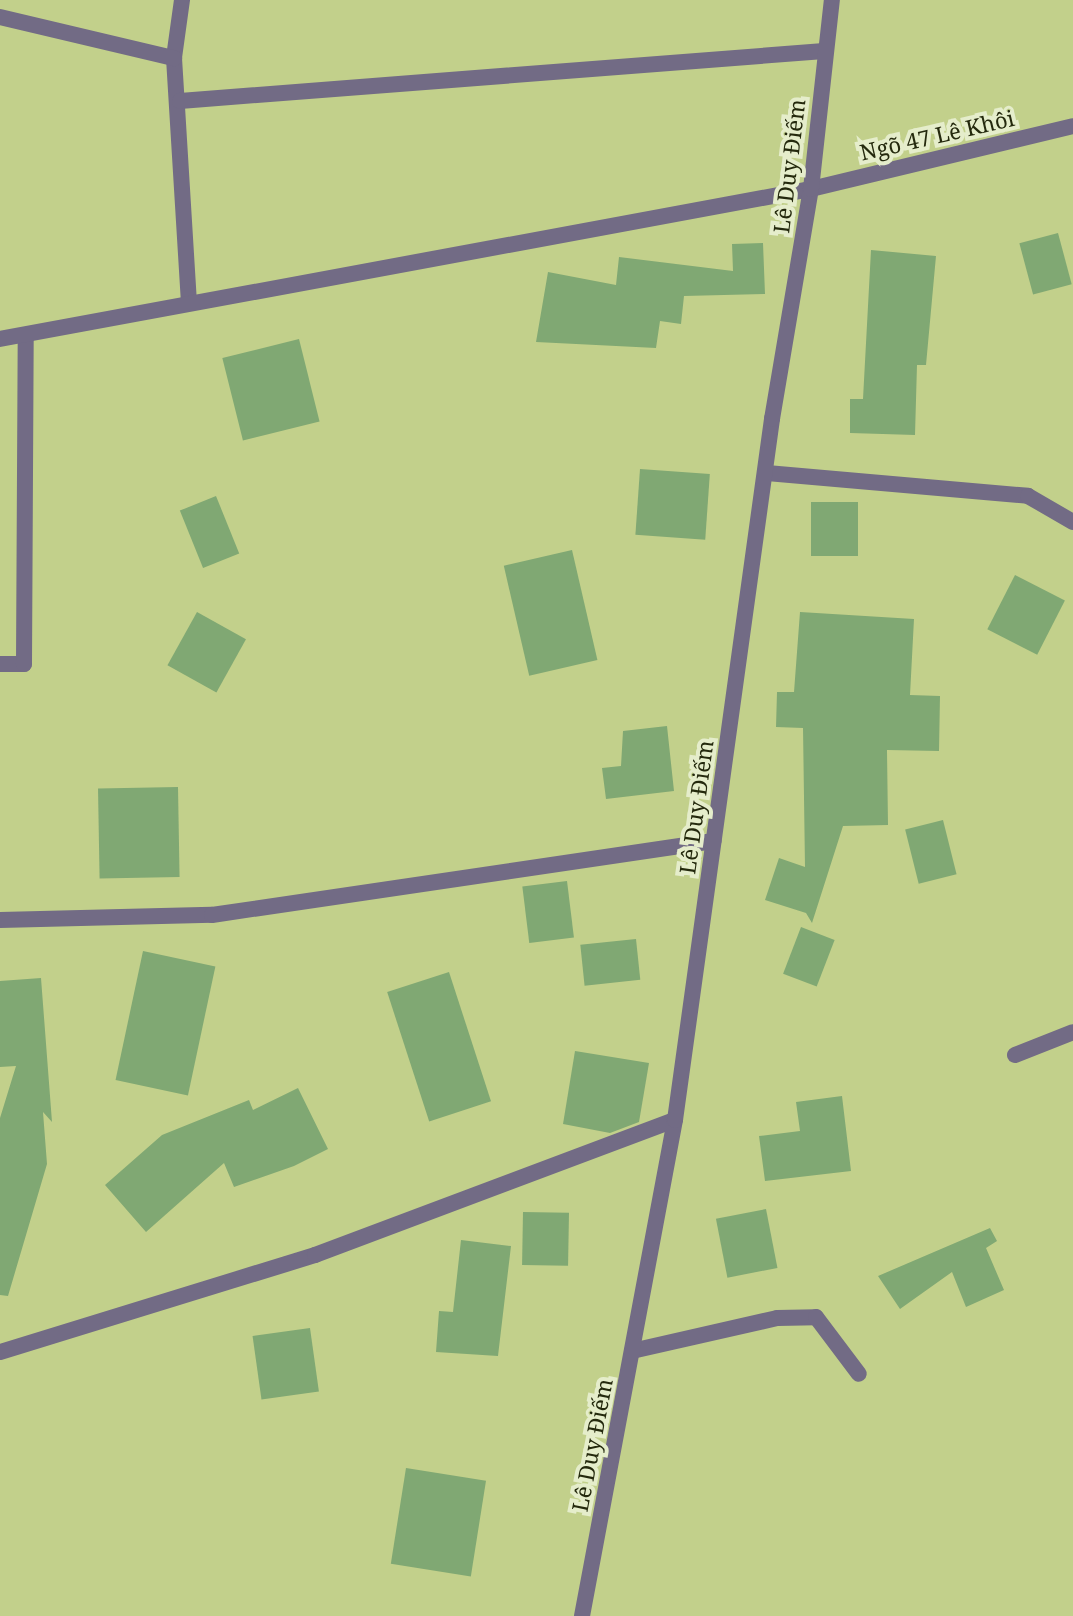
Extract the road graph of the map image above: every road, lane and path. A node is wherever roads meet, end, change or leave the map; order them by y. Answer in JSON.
{"nodes":[{"id":1,"x":182,"y":0,"type":"edge"},
{"id":2,"x":832,"y":0,"type":"edge"},
{"id":3,"x":0,"y":17,"type":"edge"},
{"id":4,"x":824,"y":51,"type":"junction"},
{"id":5,"x":174,"y":58,"type":"junction"},
{"id":6,"x":180,"y":101,"type":"junction"},
{"id":7,"x":1073,"y":126,"type":"edge"},
{"id":8,"x":811,"y":189,"type":"junction"},
{"id":9,"x":189,"y":303,"type":"junction"},
{"id":10,"x":26,"y":335,"type":"junction"},
{"id":11,"x":0,"y":339,"type":"edge"},
{"id":12,"x":767,"y":473,"type":"junction"},
{"id":13,"x":1073,"y":522,"type":"edge"},
{"id":14,"x":0,"y":664,"type":"edge"},
{"id":15,"x":714,"y":841,"type":"junction"},
{"id":16,"x":0,"y":920,"type":"edge"},
{"id":17,"x":1073,"y":1032,"type":"edge"},
{"id":18,"x":1015,"y":1055,"type":"dead end"},
{"id":19,"x":675,"y":1120,"type":"junction"},
{"id":20,"x":632,"y":1351,"type":"junction"},
{"id":21,"x":0,"y":1352,"type":"edge"},
{"id":22,"x":859,"y":1374,"type":"dead end"},
{"id":23,"x":582,"y":1616,"type":"edge"}],
"edges":[{"from":1,"to":5,"type":"street"},
{"from":2,"to":4,"type":"street","name":"Lê Duy Điếm"},
{"from":3,"to":5,"type":"street"},
{"from":4,"to":6,"type":"street"},
{"from":4,"to":8,"type":"street","name":"Lê Duy Điếm"},
{"from":5,"to":6,"type":"street"},
{"from":6,"to":9,"type":"street"},
{"from":7,"to":8,"type":"street","name":"Ngõ 47 Lê Khôi"},
{"from":8,"to":9,"type":"street","name":"Ngõ 47 Lê Khôi"},
{"from":8,"to":12,"type":"street","name":"Lê Duy Điếm"},
{"from":9,"to":10,"type":"street","name":"Ngõ 47 Lê Khôi"},
{"from":10,"to":11,"type":"street","name":"Ngõ 47 Lê Khôi"},
{"from":10,"to":14,"type":"street"},
{"from":12,"to":13,"type":"street"},
{"from":12,"to":15,"type":"street","name":"Lê Duy Điếm"},
{"from":15,"to":16,"type":"street"},
{"from":15,"to":19,"type":"street","name":"Lê Duy Điếm"},
{"from":17,"to":18,"type":"street"},
{"from":19,"to":20,"type":"street","name":"Lê Duy Điếm"},
{"from":19,"to":21,"type":"street"},
{"from":20,"to":22,"type":"street"},
{"from":20,"to":23,"type":"street","name":"Lê Duy Điếm"}]}
